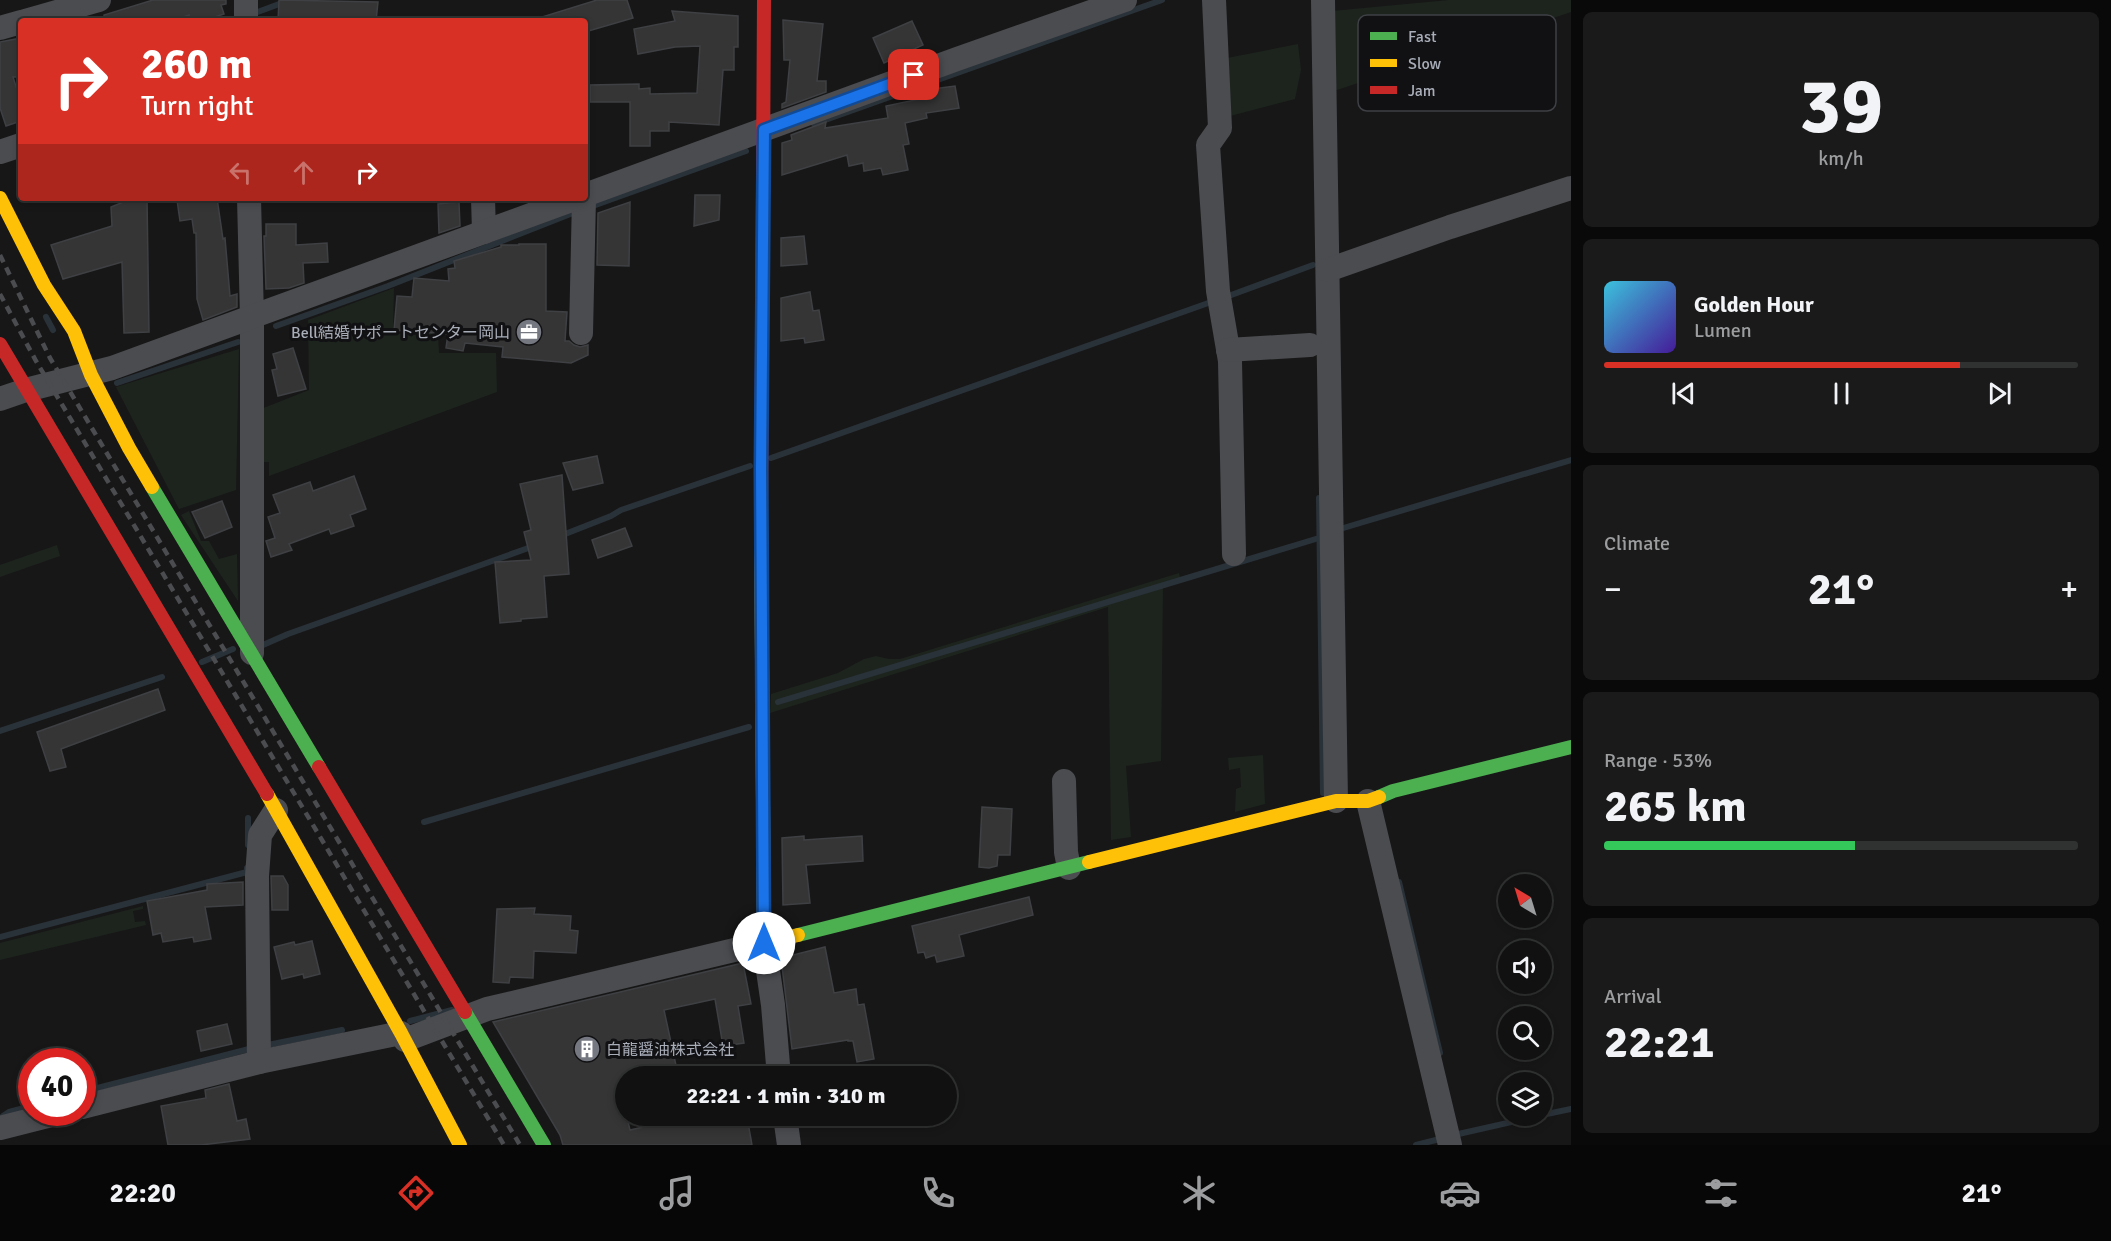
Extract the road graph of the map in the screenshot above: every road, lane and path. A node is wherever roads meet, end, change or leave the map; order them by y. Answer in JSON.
{"nodes":[{"id":1,"x":99,"y":0,"type":"edge"},
{"id":2,"x":246,"y":0,"type":"edge"},
{"id":3,"x":764,"y":0,"type":"edge"},
{"id":4,"x":1125,"y":0,"type":"edge"},
{"id":5,"x":1214,"y":0,"type":"edge"},
{"id":6,"x":1323,"y":0,"type":"edge"},
{"id":7,"x":37,"y":18,"type":"edge"},
{"id":8,"x":246,"y":18,"type":"edge"},
{"id":9,"x":18,"y":23,"type":"edge"},
{"id":10,"x":0,"y":28,"type":"edge"},
{"id":11,"x":764,"y":130,"type":"junction"},
{"id":12,"x":18,"y":145,"type":"edge"},
{"id":13,"x":0,"y":152,"type":"edge"},
{"id":14,"x":1571,"y":188,"type":"edge"},
{"id":15,"x":0,"y":198,"type":"edge"},
{"id":16,"x":588,"y":200,"type":"edge"},
{"id":17,"x":249,"y":201,"type":"edge"},
{"id":18,"x":483,"y":201,"type":"edge"},
{"id":19,"x":583,"y":202,"type":"edge"},
{"id":20,"x":484,"y":232,"type":"junction"},
{"id":21,"x":1328,"y":270,"type":"junction"},
{"id":22,"x":252,"y":318,"type":"junction"},
{"id":23,"x":581,"y":333,"type":"dead end"},
{"id":24,"x":0,"y":344,"type":"edge"},
{"id":25,"x":1310,"y":345,"type":"dead end"},
{"id":26,"x":1228,"y":350,"type":"junction"},
{"id":27,"x":91,"y":375,"type":"junction"},
{"id":28,"x":26,"y":390,"type":"junction"},
{"id":29,"x":0,"y":399,"type":"edge"},
{"id":30,"x":1234,"y":554,"type":"dead end"},
{"id":31,"x":252,"y":653,"type":"junction"},
{"id":32,"x":1571,"y":747,"type":"edge"},
{"id":33,"x":1064,"y":781,"type":"dead end"},
{"id":34,"x":1374,"y":798,"type":"junction"},
{"id":35,"x":1336,"y":801,"type":"junction"},
{"id":36,"x":276,"y":810,"type":"junction"},
{"id":37,"x":1067,"y":861,"type":"junction"},
{"id":38,"x":764,"y":943,"type":"junction"},
{"id":39,"x":461,"y":1019,"type":"junction"},
{"id":40,"x":403,"y":1036,"type":"junction"},
{"id":41,"x":259,"y":1053,"type":"junction"},
{"id":42,"x":778,"y":1066,"type":"edge"},
{"id":43,"x":96,"y":1103,"type":"edge"},
{"id":44,"x":18,"y":1123,"type":"edge"},
{"id":45,"x":786,"y":1126,"type":"edge"},
{"id":46,"x":0,"y":1128,"type":"edge"},
{"id":47,"x":1449,"y":1139,"type":"edge"},
{"id":48,"x":460,"y":1145,"type":"edge"},
{"id":49,"x":544,"y":1145,"type":"edge"},
{"id":50,"x":789,"y":1145,"type":"edge"}],
"edges":[{"from":1,"to":7,"type":"street"},
{"from":2,"to":8,"type":"street"},
{"from":3,"to":11,"type":"street"},
{"from":4,"to":11,"type":"street"},
{"from":5,"to":26,"type":"street"},
{"from":6,"to":21,"type":"street"},
{"from":9,"to":10,"type":"street"},
{"from":11,"to":16,"type":"street"},
{"from":11,"to":38,"type":"street"},
{"from":12,"to":13,"type":"street"},
{"from":14,"to":21,"type":"street"},
{"from":15,"to":27,"type":"street"},
{"from":17,"to":22,"type":"street"},
{"from":18,"to":20,"type":"street"},
{"from":19,"to":20,"type":"street"},
{"from":19,"to":23,"type":"street"},
{"from":20,"to":22,"type":"street"},
{"from":21,"to":35,"type":"street"},
{"from":22,"to":27,"type":"street"},
{"from":22,"to":31,"type":"street"},
{"from":24,"to":28,"type":"street"},
{"from":25,"to":26,"type":"street"},
{"from":26,"to":30,"type":"street"},
{"from":27,"to":28,"type":"street"},
{"from":27,"to":31,"type":"street"},
{"from":28,"to":29,"type":"street"},
{"from":28,"to":36,"type":"street"},
{"from":31,"to":39,"type":"street"},
{"from":32,"to":34,"type":"street"},
{"from":33,"to":37,"type":"street"},
{"from":34,"to":35,"type":"street"},
{"from":34,"to":47,"type":"street"},
{"from":35,"to":37,"type":"street"},
{"from":36,"to":40,"type":"street"},
{"from":36,"to":41,"type":"street"},
{"from":37,"to":38,"type":"street"},
{"from":38,"to":39,"type":"street"},
{"from":38,"to":42,"type":"street"},
{"from":39,"to":40,"type":"street"},
{"from":39,"to":49,"type":"street"},
{"from":40,"to":41,"type":"street"},
{"from":40,"to":48,"type":"street"},
{"from":41,"to":43,"type":"street"},
{"from":44,"to":46,"type":"street"},
{"from":45,"to":50,"type":"street"}]}
